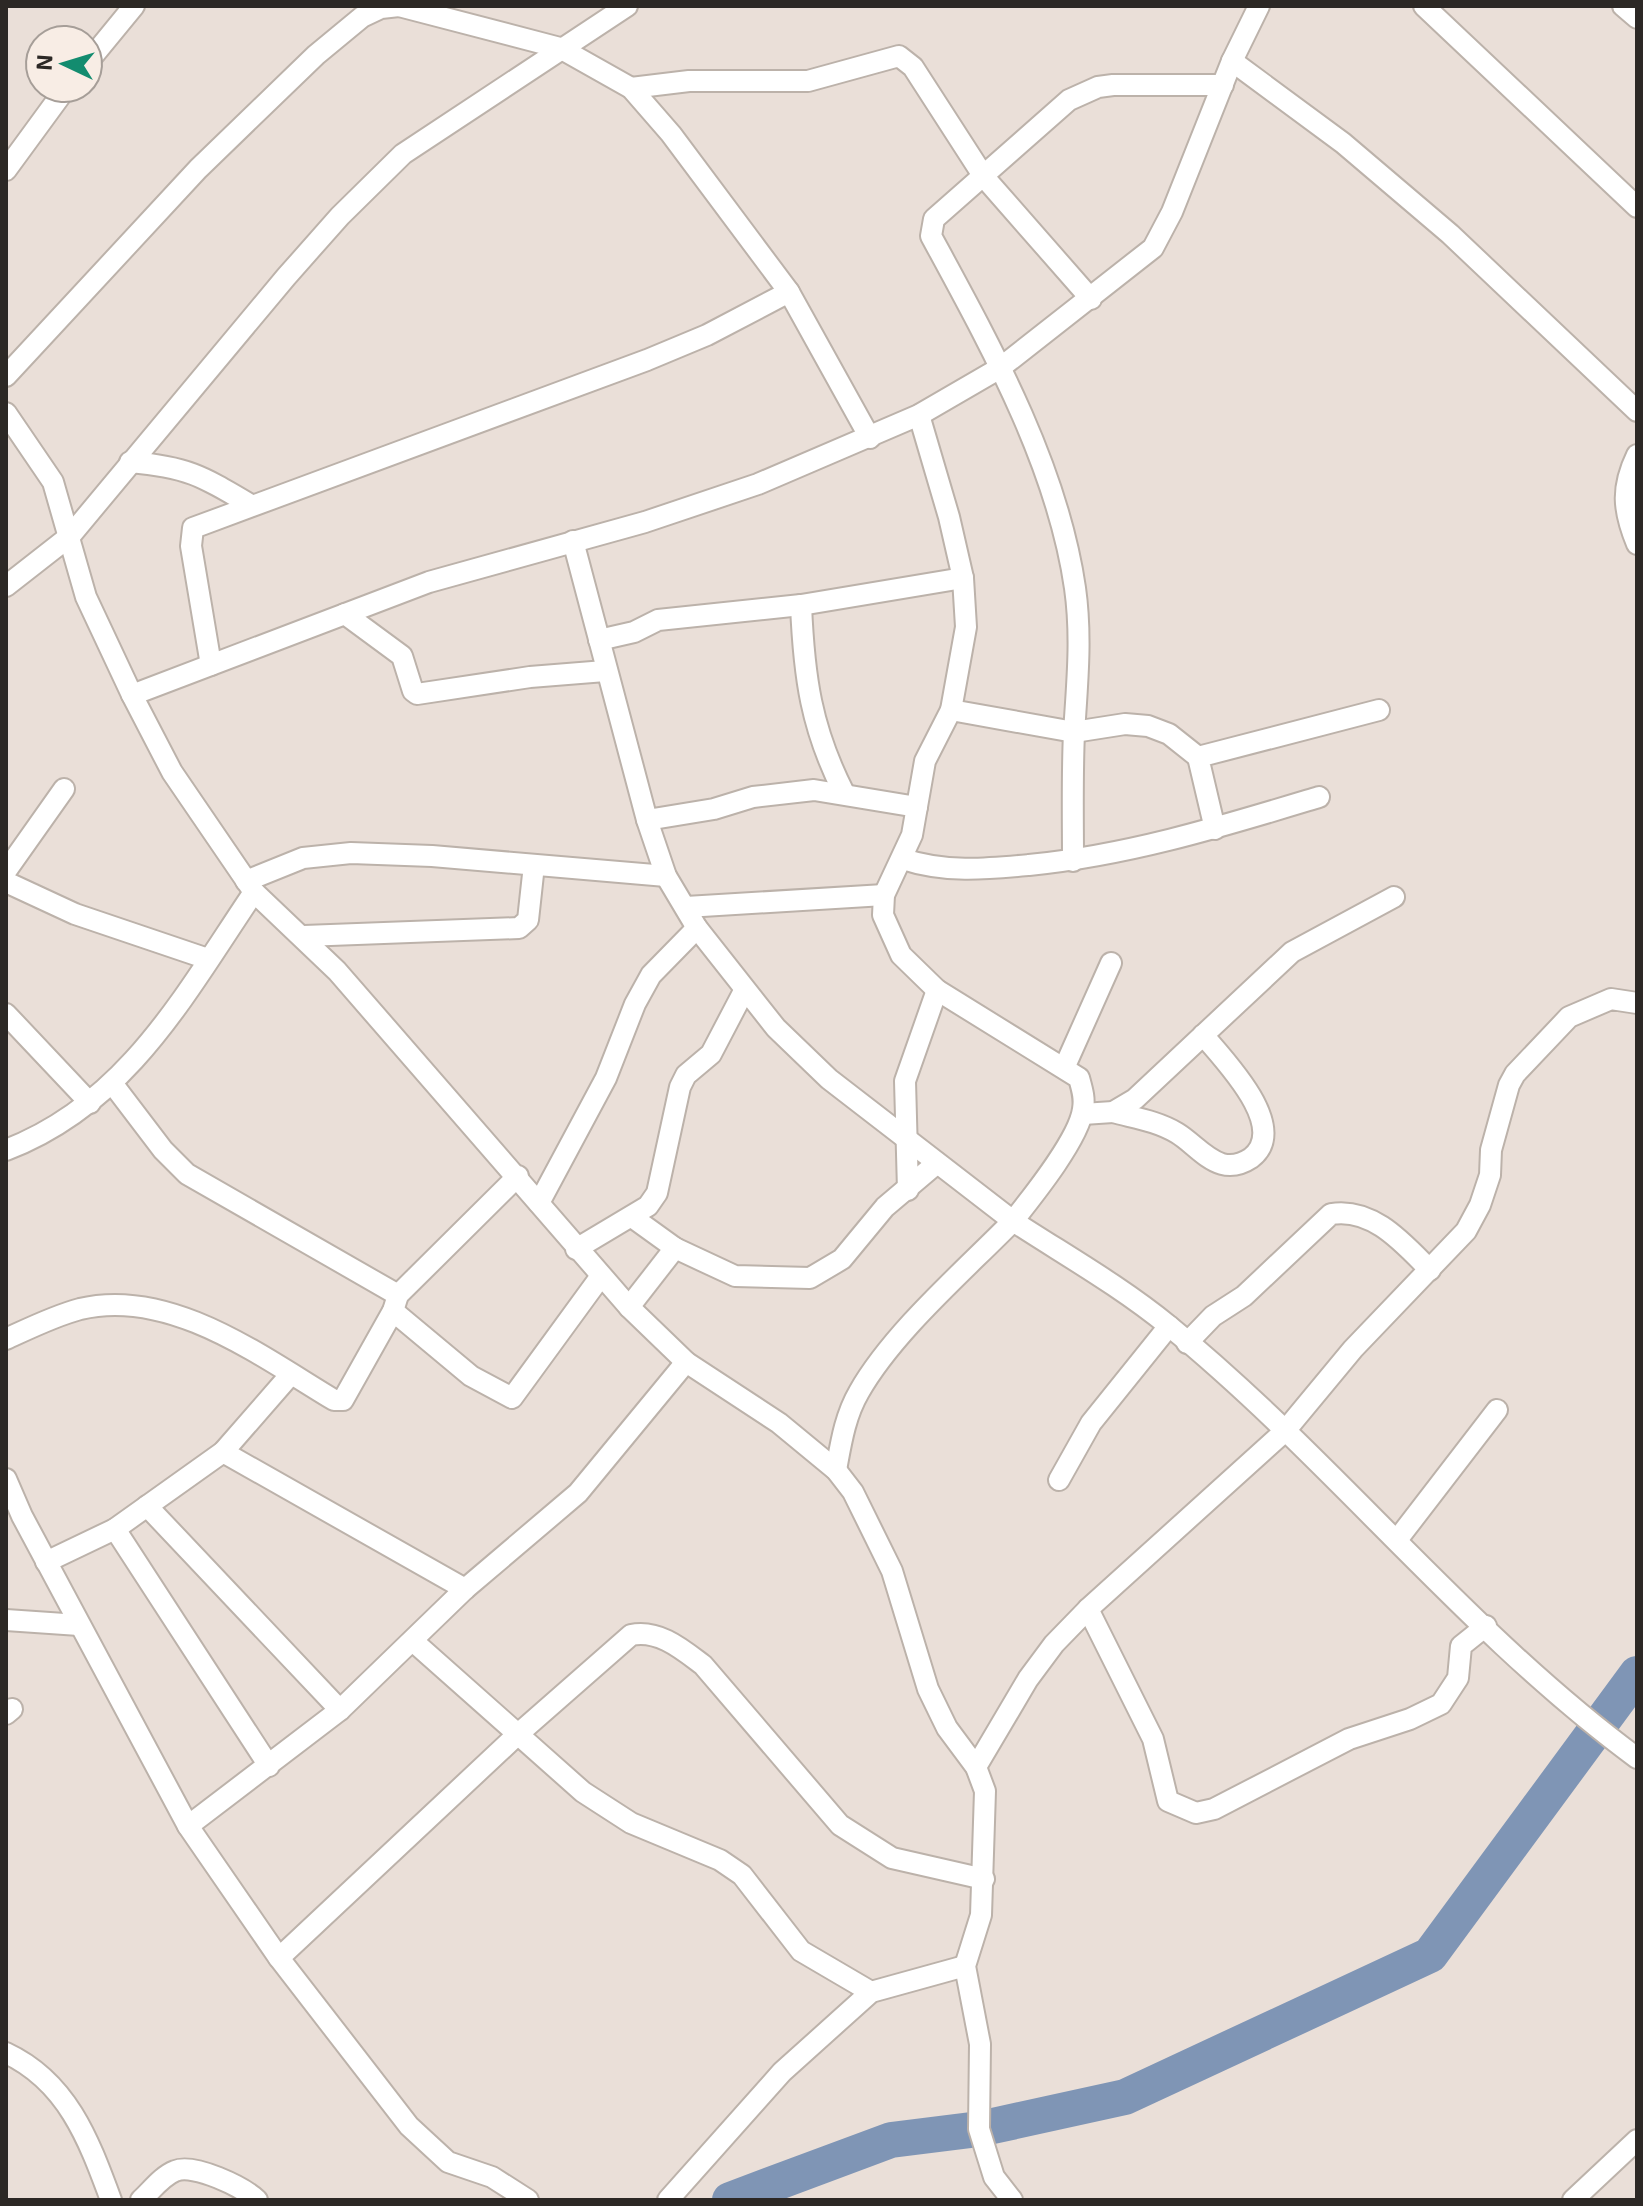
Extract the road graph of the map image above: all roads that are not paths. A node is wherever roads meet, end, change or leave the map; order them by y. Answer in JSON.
{"nodes":[{"id":1,"x":134,"y":6,"type":"edge"},
{"id":2,"x":399,"y":6,"type":"edge"},
{"id":3,"x":627,"y":6,"type":"edge"},
{"id":4,"x":1259,"y":6,"type":"edge"},
{"id":5,"x":1424,"y":6,"type":"edge"},
{"id":6,"x":1623,"y":6,"type":"edge"},
{"id":7,"x":1637,"y":18,"type":"edge"},
{"id":8,"x":104,"y":43,"type":"edge"},
{"id":9,"x":560,"y":48,"type":"junction"},
{"id":10,"x":1232,"y":61,"type":"junction"},
{"id":11,"x":1223,"y":85,"type":"junction"},
{"id":12,"x":631,"y":88,"type":"junction"},
{"id":13,"x":54,"y":104,"type":"edge"},
{"id":14,"x":6,"y":170,"type":"edge"},
{"id":15,"x":984,"y":177,"type":"junction"},
{"id":16,"x":1637,"y":207,"type":"edge"},
{"id":17,"x":789,"y":292,"type":"junction"},
{"id":18,"x":1091,"y":299,"type":"junction"},
{"id":19,"x":1000,"y":368,"type":"junction"},
{"id":20,"x":6,"y":376,"type":"edge"},
{"id":21,"x":1637,"y":411,"type":"edge"},
{"id":22,"x":6,"y":413,"type":"edge"},
{"id":23,"x":919,"y":415,"type":"junction"},
{"id":24,"x":870,"y":438,"type":"junction"},
{"id":25,"x":1637,"y":455,"type":"edge"},
{"id":26,"x":130,"y":462,"type":"junction"},
{"id":27,"x":251,"y":505,"type":"junction"},
{"id":28,"x":70,"y":536,"type":"junction"},
{"id":29,"x":573,"y":541,"type":"junction"},
{"id":30,"x":1637,"y":544,"type":"edge"},
{"id":31,"x":963,"y":578,"type":"junction"},
{"id":32,"x":6,"y":586,"type":"edge"},
{"id":33,"x":801,"y":605,"type":"junction"},
{"id":34,"x":345,"y":614,"type":"junction"},
{"id":35,"x":599,"y":640,"type":"junction"},
{"id":36,"x":211,"y":665,"type":"junction"},
{"id":37,"x":605,"y":671,"type":"junction"},
{"id":38,"x":132,"y":695,"type":"junction"},
{"id":39,"x":951,"y":710,"type":"junction"},
{"id":40,"x":1379,"y":710,"type":"dead end"},
{"id":41,"x":1074,"y":732,"type":"junction"},
{"id":42,"x":1198,"y":757,"type":"junction"},
{"id":43,"x":64,"y":789,"type":"dead end"},
{"id":44,"x":844,"y":793,"type":"junction"},
{"id":45,"x":1319,"y":797,"type":"dead end"},
{"id":46,"x":917,"y":807,"type":"junction"},
{"id":47,"x":647,"y":820,"type":"junction"},
{"id":48,"x":1215,"y":829,"type":"junction"},
{"id":49,"x":903,"y":859,"type":"junction"},
{"id":50,"x":1073,"y":861,"type":"junction"},
{"id":51,"x":534,"y":865,"type":"junction"},
{"id":52,"x":6,"y":871,"type":"edge"},
{"id":53,"x":666,"y":876,"type":"junction"},
{"id":54,"x":6,"y":882,"type":"edge"},
{"id":55,"x":250,"y":886,"type":"junction"},
{"id":56,"x":884,"y":895,"type":"junction"},
{"id":57,"x":1394,"y":897,"type":"dead end"},
{"id":58,"x":686,"y":907,"type":"junction"},
{"id":59,"x":697,"y":928,"type":"junction"},
{"id":60,"x":304,"y":936,"type":"junction"},
{"id":61,"x":208,"y":959,"type":"junction"},
{"id":62,"x":1111,"y":963,"type":"dead end"},
{"id":63,"x":937,"y":990,"type":"junction"},
{"id":64,"x":744,"y":991,"type":"junction"},
{"id":65,"x":1637,"y":1003,"type":"edge"},
{"id":66,"x":6,"y":1014,"type":"edge"},
{"id":67,"x":1203,"y":1035,"type":"junction"},
{"id":68,"x":1065,"y":1066,"type":"junction"},
{"id":69,"x":112,"y":1083,"type":"junction"},
{"id":70,"x":90,"y":1103,"type":"junction"},
{"id":71,"x":1113,"y":1112,"type":"junction"},
{"id":72,"x":1083,"y":1114,"type":"junction"},
{"id":73,"x":907,"y":1138,"type":"junction"},
{"id":74,"x":6,"y":1150,"type":"edge"},
{"id":75,"x":937,"y":1163,"type":"junction"},
{"id":76,"x":518,"y":1176,"type":"junction"},
{"id":77,"x":908,"y":1190,"type":"junction"},
{"id":78,"x":539,"y":1203,"type":"junction"},
{"id":79,"x":632,"y":1217,"type":"junction"},
{"id":80,"x":1013,"y":1221,"type":"junction"},
{"id":81,"x":675,"y":1248,"type":"junction"},
{"id":82,"x":576,"y":1249,"type":"junction"},
{"id":83,"x":1430,"y":1270,"type":"junction"},
{"id":84,"x":601,"y":1276,"type":"junction"},
{"id":85,"x":396,"y":1303,"type":"junction"},
{"id":86,"x":629,"y":1307,"type":"junction"},
{"id":87,"x":1169,"y":1326,"type":"junction"},
{"id":88,"x":6,"y":1339,"type":"edge"},
{"id":89,"x":1187,"y":1343,"type":"junction"},
{"id":90,"x":686,"y":1362,"type":"junction"},
{"id":91,"x":291,"y":1374,"type":"junction"},
{"id":92,"x":1497,"y":1410,"type":"dead end"},
{"id":93,"x":1285,"y":1431,"type":"junction"},
{"id":94,"x":223,"y":1452,"type":"junction"},
{"id":95,"x":836,"y":1470,"type":"junction"},
{"id":96,"x":6,"y":1479,"type":"edge"},
{"id":97,"x":1059,"y":1480,"type":"dead end"},
{"id":98,"x":147,"y":1506,"type":"junction"},
{"id":99,"x":115,"y":1529,"type":"junction"},
{"id":100,"x":1397,"y":1540,"type":"junction"},
{"id":101,"x":46,"y":1562,"type":"junction"},
{"id":102,"x":465,"y":1589,"type":"junction"},
{"id":103,"x":1088,"y":1609,"type":"junction"},
{"id":104,"x":6,"y":1620,"type":"edge"},
{"id":105,"x":79,"y":1625,"type":"junction"},
{"id":106,"x":1486,"y":1626,"type":"junction"},
{"id":107,"x":414,"y":1642,"type":"junction"},
{"id":108,"x":340,"y":1710,"type":"junction"},
{"id":109,"x":517,"y":1735,"type":"junction"},
{"id":110,"x":1637,"y":1758,"type":"edge"},
{"id":111,"x":269,"y":1766,"type":"junction"},
{"id":112,"x":976,"y":1767,"type":"junction"},
{"id":113,"x":188,"y":1826,"type":"junction"},
{"id":114,"x":984,"y":1879,"type":"junction"},
{"id":115,"x":279,"y":1958,"type":"junction"},
{"id":116,"x":965,"y":1966,"type":"junction"},
{"id":117,"x":871,"y":1992,"type":"junction"},
{"id":118,"x":6,"y":2053,"type":"edge"},
{"id":119,"x":1636,"y":2142,"type":"edge"},
{"id":120,"x":111,"y":2200,"type":"edge"},
{"id":121,"x":141,"y":2200,"type":"edge"},
{"id":122,"x":257,"y":2200,"type":"edge"},
{"id":123,"x":528,"y":2200,"type":"edge"},
{"id":124,"x":668,"y":2200,"type":"edge"},
{"id":125,"x":1012,"y":2200,"type":"edge"},
{"id":126,"x":1573,"y":2200,"type":"edge"}],
"edges":[{"from":1,"to":8,"type":"street"},
{"from":2,"to":9,"type":"street"},
{"from":2,"to":20,"type":"street"},
{"from":3,"to":9,"type":"street"},
{"from":4,"to":10,"type":"street"},
{"from":5,"to":16,"type":"street"},
{"from":6,"to":7,"type":"street"},
{"from":9,"to":12,"type":"street"},
{"from":9,"to":26,"type":"street"},
{"from":10,"to":11,"type":"street"},
{"from":10,"to":21,"type":"street"},
{"from":11,"to":15,"type":"street"},
{"from":11,"to":18,"type":"street"},
{"from":12,"to":15,"type":"street"},
{"from":12,"to":17,"type":"street"},
{"from":13,"to":14,"type":"street"},
{"from":15,"to":18,"type":"street"},
{"from":15,"to":19,"type":"street"},
{"from":17,"to":24,"type":"street"},
{"from":17,"to":27,"type":"street"},
{"from":18,"to":19,"type":"street"},
{"from":19,"to":23,"type":"street"},
{"from":19,"to":41,"type":"street"},
{"from":22,"to":28,"type":"street"},
{"from":23,"to":24,"type":"street"},
{"from":23,"to":31,"type":"street"},
{"from":24,"to":29,"type":"street"},
{"from":25,"to":30,"type":"street"},
{"from":26,"to":27,"type":"street"},
{"from":26,"to":28,"type":"street"},
{"from":27,"to":36,"type":"street"},
{"from":28,"to":32,"type":"street"},
{"from":28,"to":38,"type":"street"},
{"from":29,"to":34,"type":"street"},
{"from":29,"to":35,"type":"street"},
{"from":31,"to":33,"type":"street"},
{"from":31,"to":39,"type":"street"},
{"from":33,"to":35,"type":"street"},
{"from":33,"to":44,"type":"street"},
{"from":34,"to":36,"type":"street"},
{"from":34,"to":37,"type":"street"},
{"from":35,"to":37,"type":"street"},
{"from":36,"to":38,"type":"street"},
{"from":37,"to":47,"type":"street"},
{"from":38,"to":55,"type":"street"},
{"from":39,"to":41,"type":"street"},
{"from":39,"to":46,"type":"street"},
{"from":40,"to":42,"type":"street"},
{"from":41,"to":42,"type":"street"},
{"from":41,"to":50,"type":"street"},
{"from":42,"to":48,"type":"street"},
{"from":43,"to":52,"type":"street"},
{"from":44,"to":46,"type":"street"},
{"from":44,"to":47,"type":"street"},
{"from":45,"to":48,"type":"street"},
{"from":46,"to":49,"type":"street"},
{"from":47,"to":53,"type":"street"},
{"from":48,"to":50,"type":"street"},
{"from":49,"to":50,"type":"street"},
{"from":49,"to":56,"type":"street"},
{"from":51,"to":53,"type":"street"},
{"from":51,"to":55,"type":"street"},
{"from":51,"to":60,"type":"street"},
{"from":53,"to":58,"type":"street"},
{"from":54,"to":61,"type":"street"},
{"from":55,"to":60,"type":"street"},
{"from":55,"to":61,"type":"street"},
{"from":56,"to":58,"type":"street"},
{"from":56,"to":63,"type":"street"},
{"from":57,"to":67,"type":"street"},
{"from":58,"to":59,"type":"street"},
{"from":59,"to":64,"type":"street"},
{"from":59,"to":78,"type":"street"},
{"from":60,"to":76,"type":"street"},
{"from":61,"to":69,"type":"street"},
{"from":62,"to":68,"type":"street"},
{"from":63,"to":68,"type":"street"},
{"from":63,"to":73,"type":"street"},
{"from":64,"to":73,"type":"street"},
{"from":64,"to":79,"type":"street"},
{"from":65,"to":83,"type":"street"},
{"from":66,"to":70,"type":"street"},
{"from":67,"to":71,"type":"street"},
{"from":67,"to":71,"type":"street"},
{"from":68,"to":72,"type":"street"},
{"from":69,"to":70,"type":"street"},
{"from":69,"to":85,"type":"street"},
{"from":70,"to":74,"type":"street"},
{"from":71,"to":72,"type":"street"},
{"from":72,"to":80,"type":"street"},
{"from":73,"to":75,"type":"street"},
{"from":73,"to":77,"type":"street"},
{"from":75,"to":77,"type":"street"},
{"from":75,"to":80,"type":"street"},
{"from":76,"to":78,"type":"street"},
{"from":76,"to":85,"type":"street"},
{"from":77,"to":81,"type":"street"},
{"from":78,"to":82,"type":"street"},
{"from":79,"to":81,"type":"street"},
{"from":79,"to":82,"type":"street"},
{"from":80,"to":87,"type":"street"},
{"from":80,"to":95,"type":"street"},
{"from":81,"to":86,"type":"street"},
{"from":82,"to":84,"type":"street"},
{"from":83,"to":89,"type":"street"},
{"from":83,"to":93,"type":"street"},
{"from":84,"to":85,"type":"street"},
{"from":84,"to":86,"type":"street"},
{"from":85,"to":91,"type":"street"},
{"from":86,"to":90,"type":"street"},
{"from":87,"to":89,"type":"street"},
{"from":87,"to":97,"type":"street"},
{"from":88,"to":91,"type":"street"},
{"from":89,"to":93,"type":"street"},
{"from":90,"to":95,"type":"street"},
{"from":90,"to":102,"type":"street"},
{"from":91,"to":94,"type":"street"},
{"from":92,"to":100,"type":"street"},
{"from":93,"to":100,"type":"street"},
{"from":93,"to":103,"type":"street"},
{"from":94,"to":98,"type":"street"},
{"from":94,"to":102,"type":"street"},
{"from":95,"to":112,"type":"street"},
{"from":96,"to":101,"type":"street"},
{"from":98,"to":99,"type":"street"},
{"from":98,"to":108,"type":"street"},
{"from":99,"to":101,"type":"street"},
{"from":99,"to":111,"type":"street"},
{"from":100,"to":106,"type":"street"},
{"from":101,"to":105,"type":"street"},
{"from":102,"to":107,"type":"street"},
{"from":103,"to":106,"type":"street"},
{"from":103,"to":112,"type":"street"},
{"from":104,"to":105,"type":"street"},
{"from":105,"to":113,"type":"street"},
{"from":106,"to":110,"type":"street"},
{"from":107,"to":108,"type":"street"},
{"from":107,"to":109,"type":"street"},
{"from":108,"to":111,"type":"street"},
{"from":109,"to":114,"type":"street"},
{"from":109,"to":115,"type":"street"},
{"from":109,"to":117,"type":"street"},
{"from":111,"to":113,"type":"street"},
{"from":112,"to":114,"type":"street"},
{"from":113,"to":115,"type":"street"},
{"from":114,"to":116,"type":"street"},
{"from":115,"to":123,"type":"street"},
{"from":116,"to":117,"type":"street"},
{"from":116,"to":125,"type":"street"},
{"from":117,"to":124,"type":"street"},
{"from":118,"to":120,"type":"street"},
{"from":119,"to":126,"type":"street"},
{"from":121,"to":122,"type":"street"}]}
